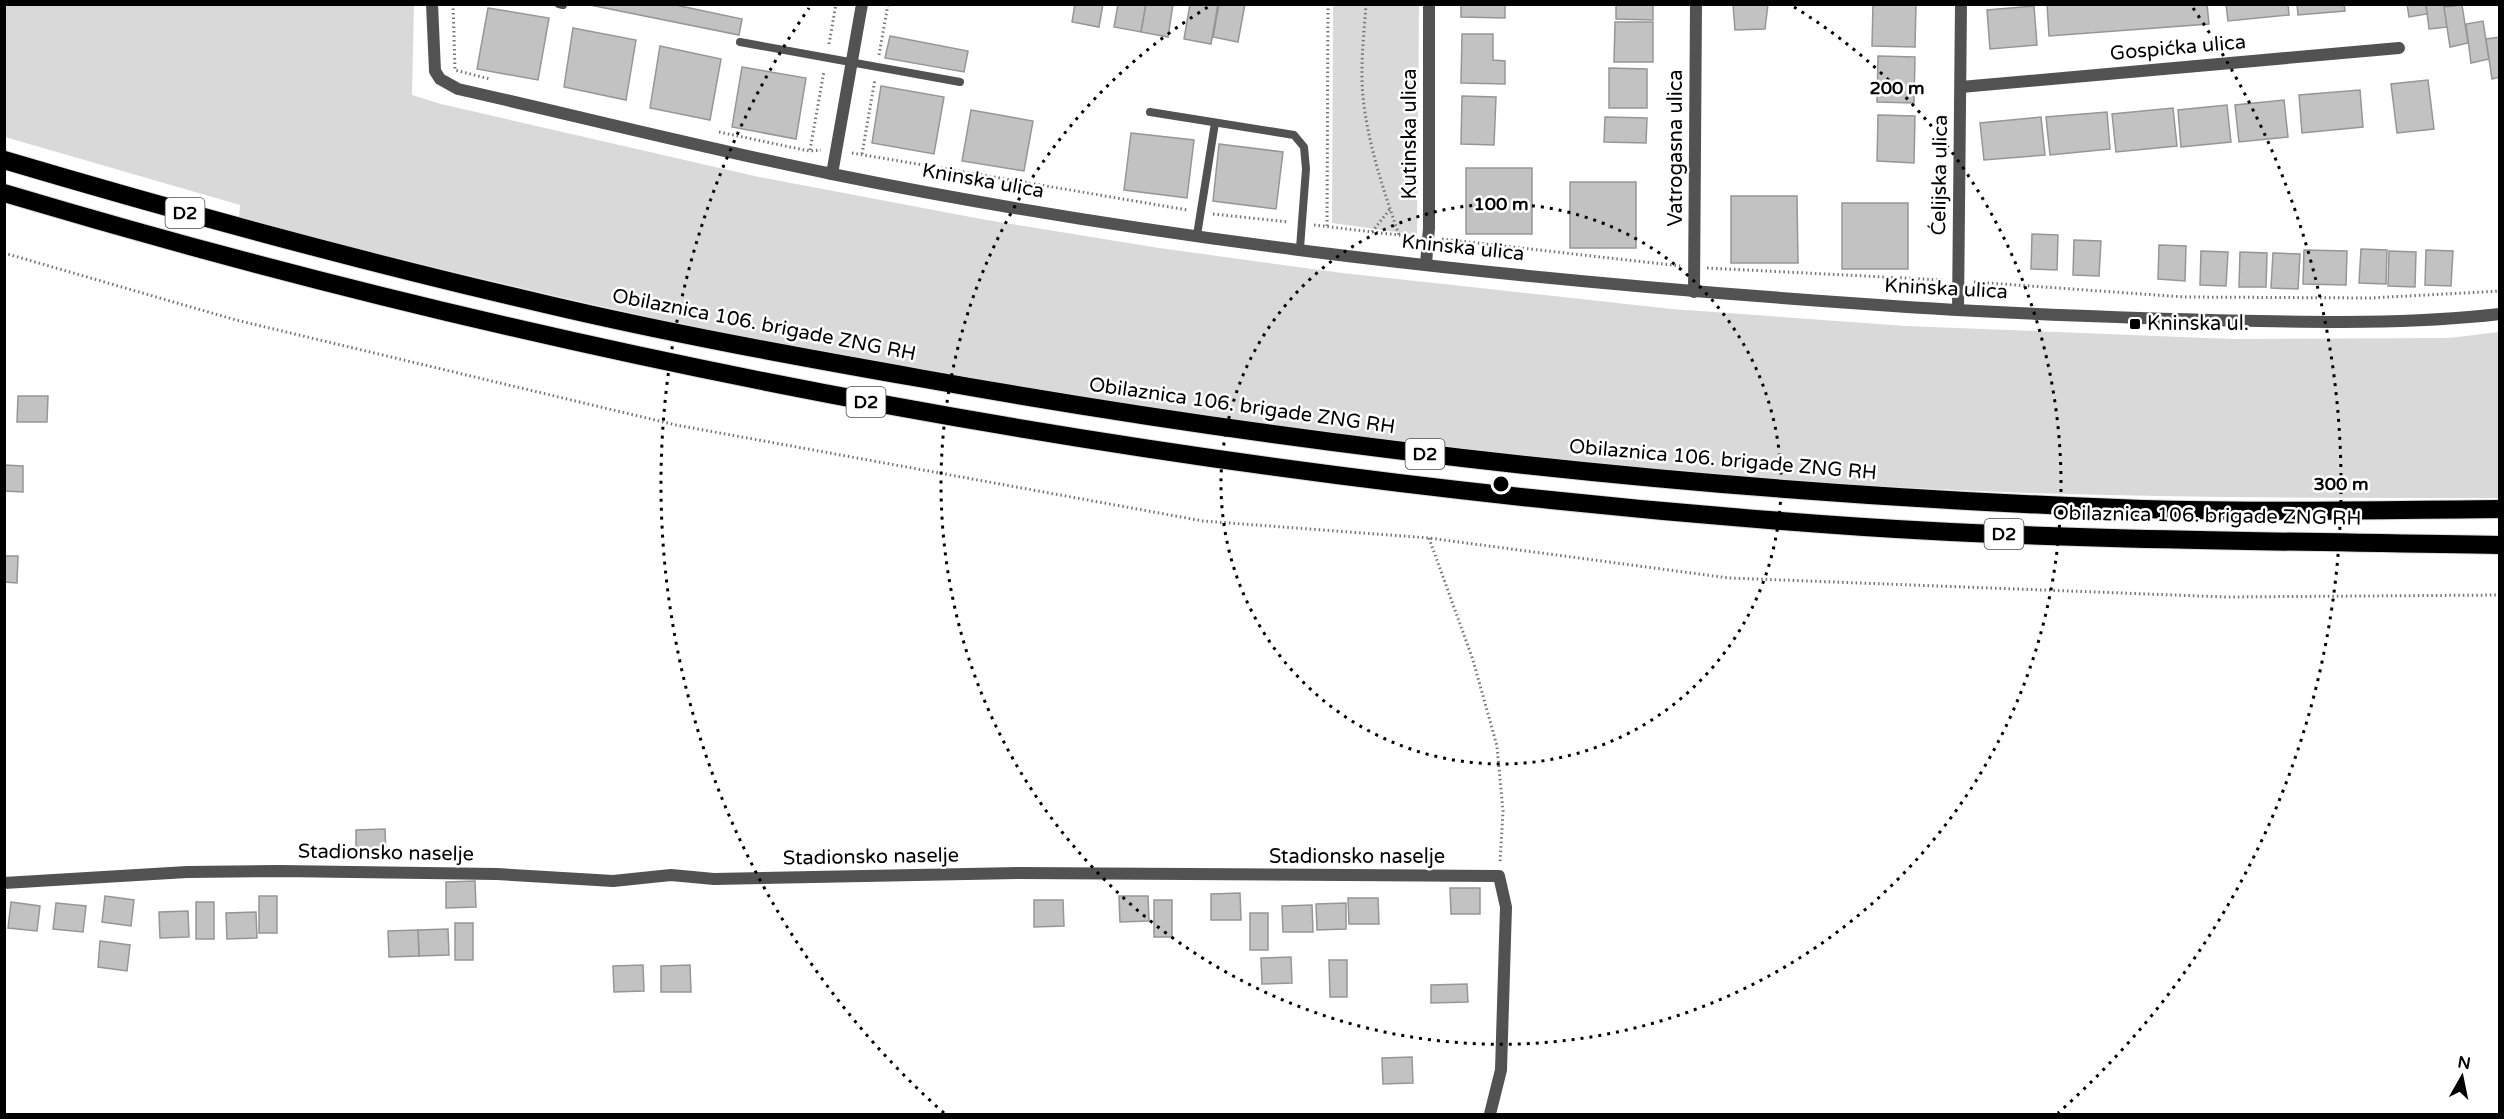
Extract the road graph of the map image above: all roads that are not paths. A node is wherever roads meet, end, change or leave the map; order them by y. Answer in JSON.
{"nodes":[{"id":1,"x":432,"y":4,"type":"edge"},
{"id":2,"x":862,"y":4,"type":"edge"},
{"id":3,"x":1429,"y":4,"type":"edge"},
{"id":4,"x":1696,"y":4,"type":"edge"},
{"id":5,"x":1961,"y":4,"type":"edge"},
{"id":6,"x":740,"y":42,"type":"dead end"},
{"id":7,"x":2399,"y":48,"type":"dead end"},
{"id":8,"x":851,"y":64,"type":"junction"},
{"id":9,"x":960,"y":82,"type":"dead end"},
{"id":10,"x":1961,"y":87,"type":"junction"},
{"id":11,"x":1150,"y":112,"type":"dead end"},
{"id":12,"x":1215,"y":123,"type":"junction"},
{"id":13,"x":4,"y":160,"type":"edge"},
{"id":14,"x":832,"y":174,"type":"junction"},
{"id":15,"x":4,"y":193,"type":"edge"},
{"id":16,"x":1197,"y":235,"type":"junction"},
{"id":17,"x":1300,"y":248,"type":"junction"},
{"id":18,"x":1426,"y":264,"type":"junction"},
{"id":19,"x":1694,"y":292,"type":"junction"},
{"id":20,"x":1958,"y":310,"type":"junction"},
{"id":21,"x":2499,"y":314,"type":"edge"},
{"id":22,"x":2499,"y":509,"type":"edge"},
{"id":23,"x":2499,"y":545,"type":"edge"},
{"id":24,"x":4,"y":883,"type":"edge"},
{"id":25,"x":1490,"y":1114,"type":"edge"}],
"edges":[{"from":1,"to":14,"type":"street","name":"Kninska ulica"},
{"from":2,"to":8,"type":"street"},
{"from":3,"to":18,"type":"street","name":"Kutinska ulica"},
{"from":4,"to":19,"type":"street","name":"Vatrogasna ulica"},
{"from":5,"to":10,"type":"street","name":"Ćelijska ulica"},
{"from":6,"to":8,"type":"lane"},
{"from":7,"to":10,"type":"street","name":"Gospićka ulica"},
{"from":8,"to":9,"type":"lane"},
{"from":8,"to":14,"type":"street"},
{"from":10,"to":20,"type":"street","name":"Ćelijska ulica"},
{"from":11,"to":12,"type":"lane"},
{"from":12,"to":16,"type":"lane"},
{"from":12,"to":17,"type":"lane"},
{"from":13,"to":22,"type":"highway","name":"Obilaznica 106. brigade ZNG RH","number":"D2"},
{"from":14,"to":16,"type":"street","name":"Kninska ulica"},
{"from":15,"to":23,"type":"highway","name":"Obilaznica 106. brigade ZNG RH","number":"D2"},
{"from":16,"to":17,"type":"street","name":"Kninska ulica"},
{"from":17,"to":18,"type":"street","name":"Kninska ulica"},
{"from":18,"to":19,"type":"street","name":"Kninska ulica"},
{"from":19,"to":20,"type":"street","name":"Kninska ulica"},
{"from":20,"to":21,"type":"street","name":"Kninska ulica"},
{"from":24,"to":25,"type":"street","name":"Stadionsko naselje"}]}
